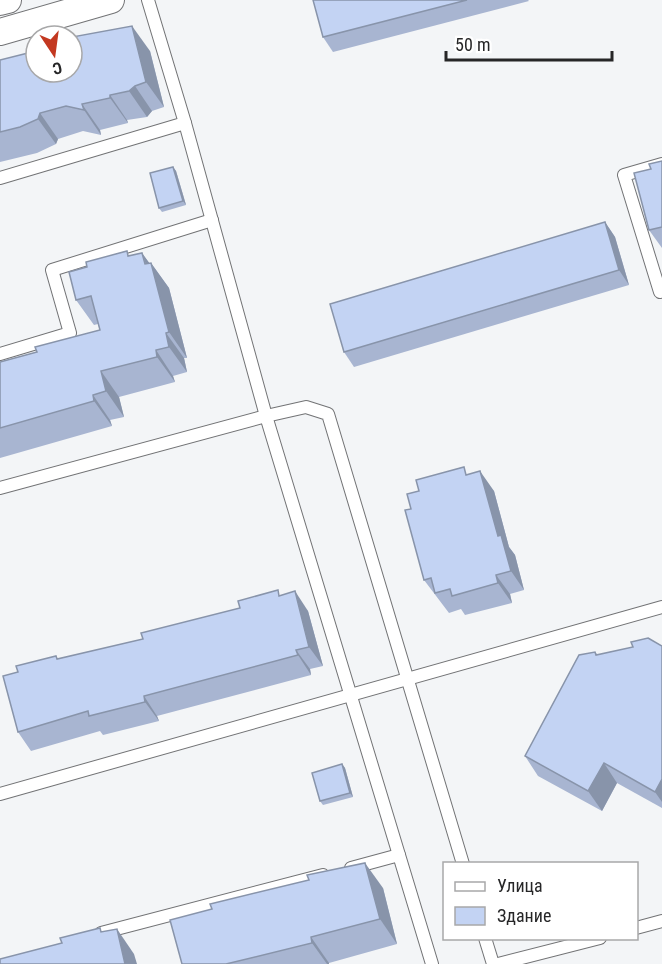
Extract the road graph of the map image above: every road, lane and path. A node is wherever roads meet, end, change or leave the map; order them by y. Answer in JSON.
{"nodes":[{"id":1,"x":8,"y":0,"type":"edge"},
{"id":2,"x":111,"y":0,"type":"edge"},
{"id":3,"x":148,"y":0,"type":"edge"},
{"id":4,"x":0,"y":2,"type":"edge"},
{"id":5,"x":0,"y":33,"type":"edge"},
{"id":6,"x":185,"y":123,"type":"junction"},
{"id":7,"x":662,"y":164,"type":"edge"},
{"id":8,"x":0,"y":178,"type":"edge"},
{"id":9,"x":212,"y":220,"type":"junction"},
{"id":10,"x":662,"y":291,"type":"edge"},
{"id":11,"x":0,"y":354,"type":"edge"},
{"id":12,"x":266,"y":416,"type":"junction"},
{"id":13,"x":0,"y":489,"type":"edge"},
{"id":14,"x":662,"y":607,"type":"edge"},
{"id":15,"x":410,"y":679,"type":"junction"},
{"id":16,"x":351,"y":694,"type":"junction"},
{"id":17,"x":0,"y":794,"type":"edge"},
{"id":18,"x":399,"y":855,"type":"junction"},
{"id":19,"x":462,"y":862,"type":"edge"},
{"id":20,"x":662,"y":921,"type":"edge"},
{"id":21,"x":638,"y":927,"type":"edge"},
{"id":22,"x":91,"y":936,"type":"edge"},
{"id":23,"x":485,"y":940,"type":"edge"},
{"id":24,"x":597,"y":940,"type":"edge"},
{"id":25,"x":534,"y":961,"type":"edge"},
{"id":26,"x":432,"y":964,"type":"edge"},
{"id":27,"x":493,"y":964,"type":"edge"},
{"id":28,"x":498,"y":964,"type":"edge"}],
"edges":[{"from":1,"to":4,"type":"street"},
{"from":2,"to":5,"type":"street"},
{"from":3,"to":6,"type":"lane"},
{"from":6,"to":8,"type":"lane"},
{"from":6,"to":9,"type":"lane"},
{"from":7,"to":10,"type":"lane"},
{"from":9,"to":11,"type":"lane"},
{"from":9,"to":12,"type":"lane"},
{"from":12,"to":13,"type":"lane"},
{"from":12,"to":15,"type":"lane"},
{"from":12,"to":16,"type":"lane"},
{"from":14,"to":15,"type":"lane"},
{"from":15,"to":16,"type":"lane"},
{"from":15,"to":19,"type":"lane"},
{"from":16,"to":17,"type":"lane"},
{"from":16,"to":18,"type":"lane"},
{"from":18,"to":22,"type":"lane"},
{"from":18,"to":26,"type":"lane"},
{"from":20,"to":21,"type":"lane"},
{"from":23,"to":27,"type":"lane"},
{"from":24,"to":25,"type":"lane"},
{"from":25,"to":28,"type":"lane"}]}
